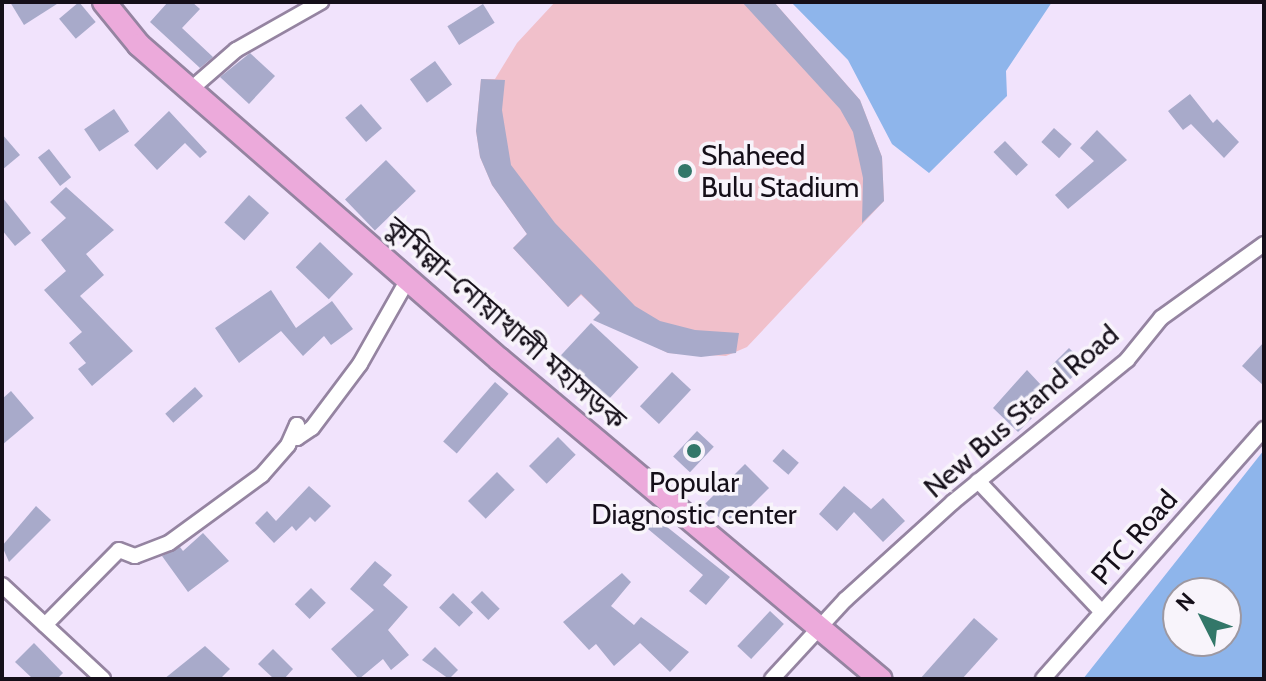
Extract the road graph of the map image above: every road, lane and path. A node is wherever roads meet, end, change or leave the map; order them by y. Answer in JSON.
{"nodes":[{"id":1,"x":104,"y":2,"type":"edge"},
{"id":2,"x":321,"y":2,"type":"edge"},
{"id":3,"x":190,"y":90,"type":"junction"},
{"id":4,"x":1264,"y":244,"type":"edge"},
{"id":5,"x":408,"y":279,"type":"junction"},
{"id":6,"x":1264,"y":429,"type":"edge"},
{"id":7,"x":978,"y":481,"type":"junction"},
{"id":8,"x":2,"y":585,"type":"edge"},
{"id":9,"x":1102,"y":612,"type":"junction"},
{"id":10,"x":45,"y":625,"type":"junction"},
{"id":11,"x":819,"y":628,"type":"junction"},
{"id":12,"x":103,"y":679,"type":"edge"},
{"id":13,"x":772,"y":679,"type":"edge"},
{"id":14,"x":881,"y":679,"type":"edge"},
{"id":15,"x":1043,"y":679,"type":"edge"}],
"edges":[{"from":1,"to":3,"type":"highway","name":"কুমিল্লা–নোয়াখালী মহাসড়ক"},
{"from":2,"to":3,"type":"street"},
{"from":3,"to":5,"type":"highway","name":"কুমিল্লা–নোয়াখালী মহাসড়ক"},
{"from":4,"to":7,"type":"street","name":"New Bus Stand Road"},
{"from":5,"to":10,"type":"street"},
{"from":5,"to":11,"type":"highway","name":"কুমিল্লা–নোয়াখালী মহাসড়ক"},
{"from":6,"to":9,"type":"street","name":"PTC Road"},
{"from":7,"to":9,"type":"street"},
{"from":7,"to":11,"type":"street","name":"New Bus Stand Road"},
{"from":8,"to":10,"type":"street"},
{"from":9,"to":15,"type":"street","name":"PTC Road"},
{"from":10,"to":12,"type":"street"},
{"from":11,"to":13,"type":"street","name":"New Bus Stand Road"},
{"from":11,"to":14,"type":"highway","name":"কুমিল্লা–নোয়াখালী মহাসড়ক"}]}
